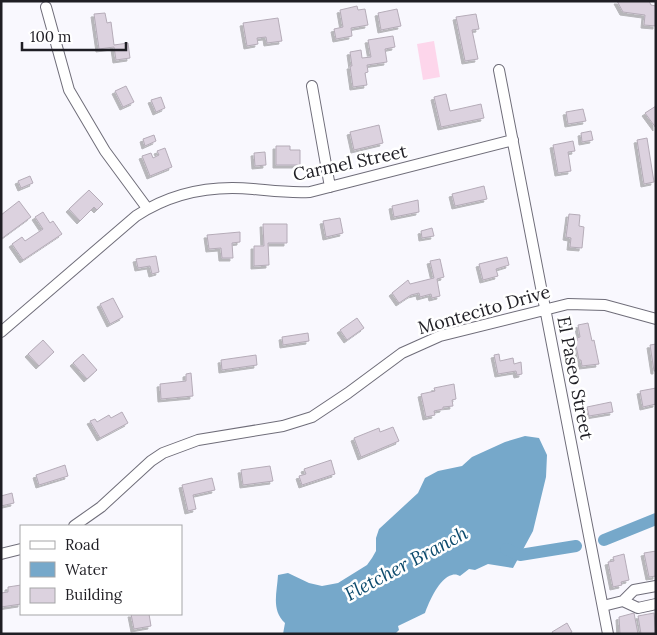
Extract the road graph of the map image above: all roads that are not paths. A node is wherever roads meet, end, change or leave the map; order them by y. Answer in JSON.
{"nodes":[{"id":1,"x":46,"y":7,"type":"dead end"},
{"id":2,"x":499,"y":70,"type":"dead end"},
{"id":3,"x":312,"y":86,"type":"dead end"},
{"id":4,"x":512,"y":140,"type":"junction"},
{"id":5,"x":330,"y":187,"type":"junction"},
{"id":6,"x":147,"y":208,"type":"junction"},
{"id":7,"x":545,"y":309,"type":"junction"},
{"id":8,"x":656,"y":319,"type":"edge"},
{"id":9,"x":1,"y":332,"type":"edge"},
{"id":10,"x":75,"y":525,"type":"edge"},
{"id":11,"x":20,"y":550,"type":"edge"},
{"id":12,"x":1,"y":554,"type":"edge"},
{"id":13,"x":656,"y":586,"type":"edge"},
{"id":14,"x":623,"y":601,"type":"junction"},
{"id":15,"x":656,"y":604,"type":"edge"},
{"id":16,"x":603,"y":606,"type":"junction"},
{"id":17,"x":608,"y":634,"type":"edge"}],
"edges":[{"from":1,"to":6,"type":"street"},
{"from":2,"to":4,"type":"street","name":"El Paseo Street"},
{"from":3,"to":5,"type":"street"},
{"from":4,"to":5,"type":"street","name":"Carmel Street"},
{"from":4,"to":7,"type":"street","name":"El Paseo Street"},
{"from":5,"to":6,"type":"street","name":"Carmel Street"},
{"from":6,"to":9,"type":"street","name":"Carmel Street"},
{"from":7,"to":8,"type":"street","name":"Montecito Drive"},
{"from":7,"to":10,"type":"street","name":"Montecito Drive"},
{"from":7,"to":16,"type":"street","name":"El Paseo Street"},
{"from":11,"to":12,"type":"street"},
{"from":13,"to":14,"type":"street"},
{"from":14,"to":15,"type":"street"},
{"from":14,"to":16,"type":"street"},
{"from":16,"to":17,"type":"street","name":"El Paseo Street"}]}
